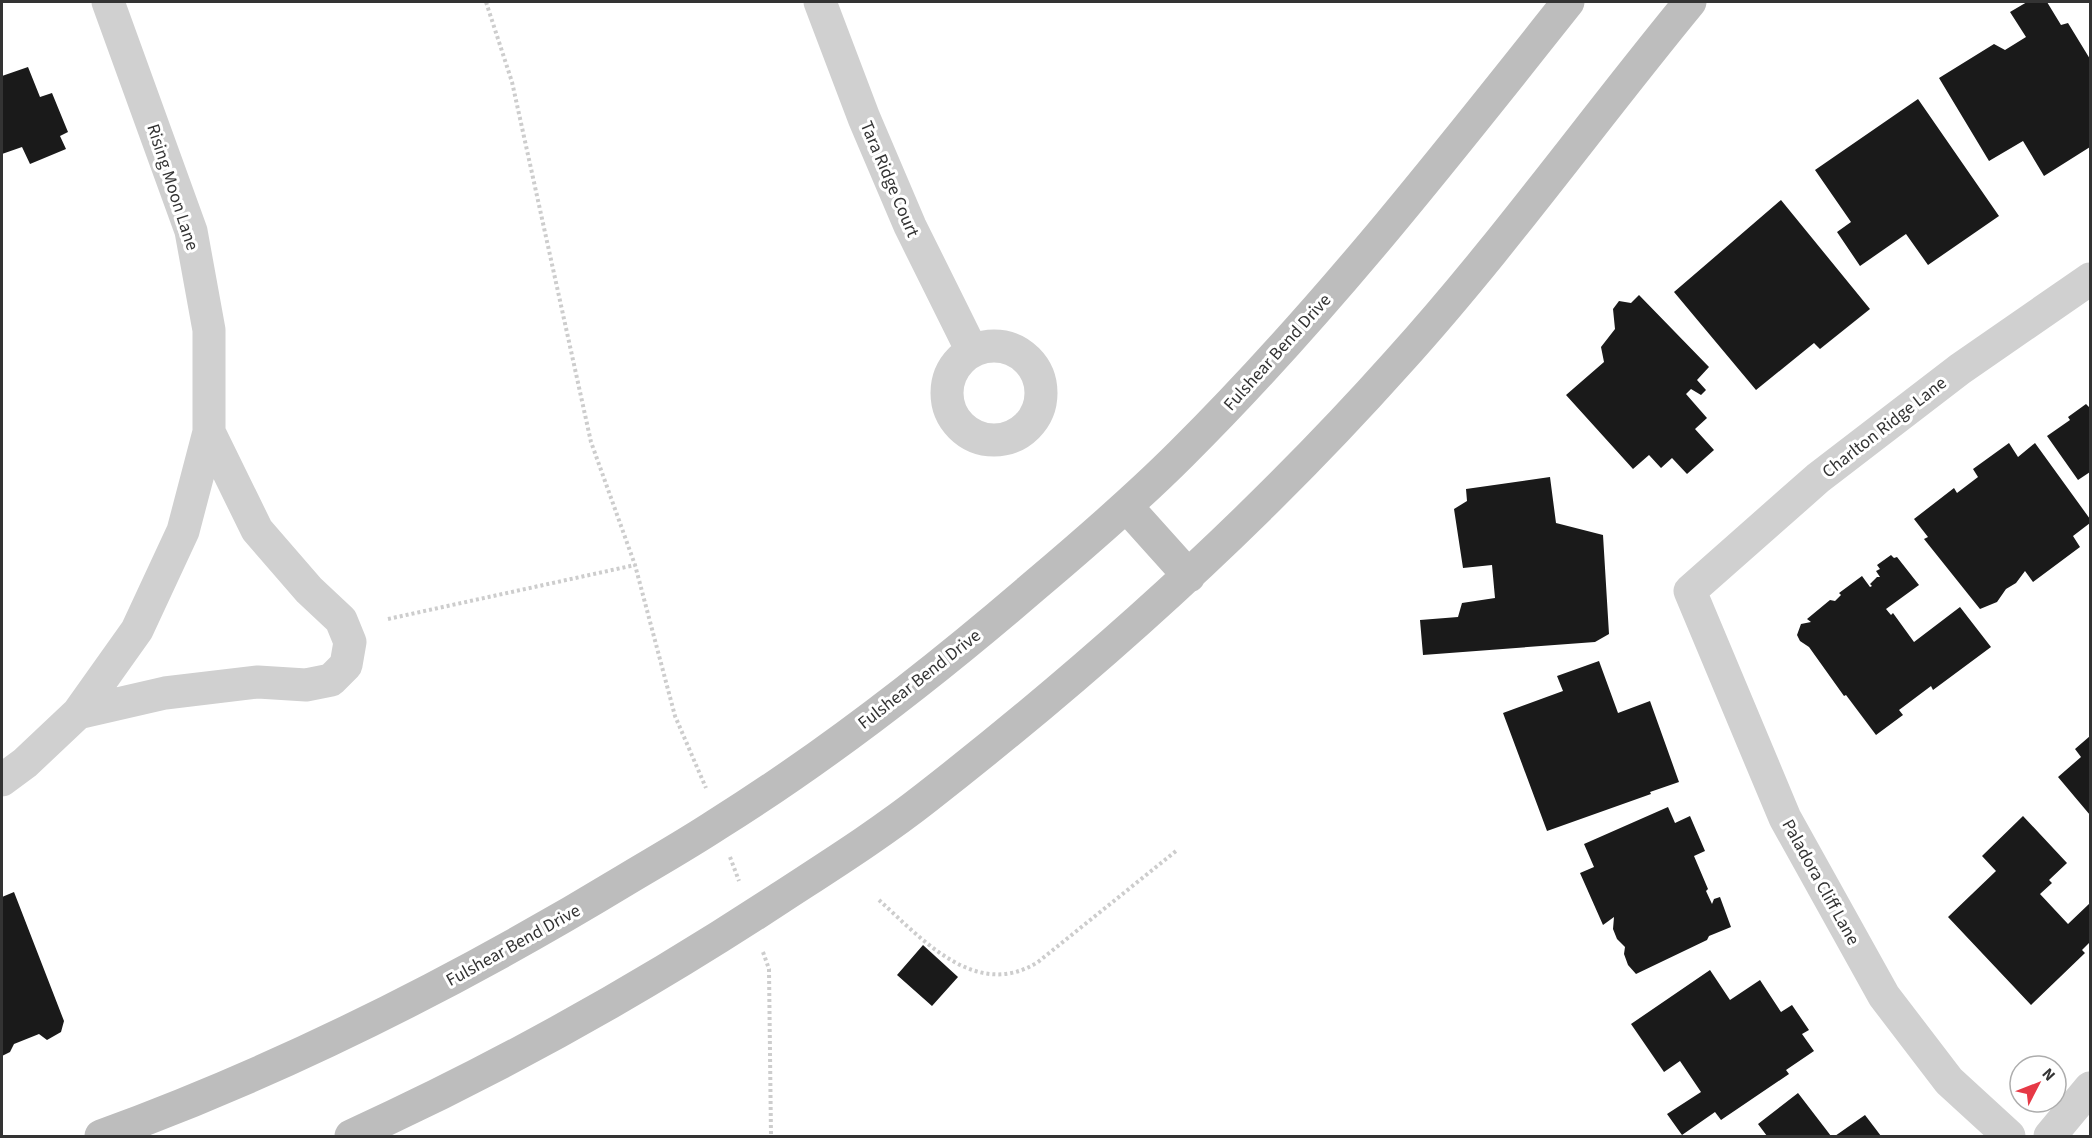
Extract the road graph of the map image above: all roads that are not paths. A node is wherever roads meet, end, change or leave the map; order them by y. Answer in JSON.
{"nodes":[{"id":1,"x":108,"y":2,"type":"edge"},
{"id":2,"x":820,"y":2,"type":"edge"},
{"id":3,"x":1568,"y":2,"type":"edge"},
{"id":4,"x":1690,"y":2,"type":"edge"},
{"id":5,"x":2091,"y":279,"type":"edge"},
{"id":6,"x":972,"y":351,"type":"dead end"},
{"id":7,"x":209,"y":432,"type":"junction"},
{"id":8,"x":1127,"y":507,"type":"junction"},
{"id":9,"x":1189,"y":576,"type":"junction"},
{"id":10,"x":1690,"y":591,"type":"joint"},
{"id":11,"x":78,"y":713,"type":"junction"},
{"id":12,"x":2,"y":780,"type":"edge"},
{"id":13,"x":2091,"y":1088,"type":"edge"},
{"id":14,"x":101,"y":1137,"type":"edge"},
{"id":15,"x":351,"y":1137,"type":"edge"},
{"id":16,"x":2009,"y":1137,"type":"edge"},
{"id":17,"x":2050,"y":1137,"type":"edge"}],
"edges":[{"from":1,"to":7,"type":"street","name":"Rising Moon Lane"},
{"from":2,"to":6,"type":"street","name":"Tara Ridge Court"},
{"from":3,"to":8,"type":"main road","name":"Fulshear Bend Drive"},
{"from":4,"to":9,"type":"main road"},
{"from":5,"to":10,"type":"street","name":"Charlton Ridge Lane"},
{"from":7,"to":11,"type":"street","name":"Rising Moon Lane"},
{"from":7,"to":11,"type":"street"},
{"from":8,"to":9,"type":"main road"},
{"from":8,"to":14,"type":"main road","name":"Fulshear Bend Drive"},
{"from":9,"to":15,"type":"main road"},
{"from":10,"to":16,"type":"street","name":"Paladora Cliff Lane"},
{"from":11,"to":12,"type":"street","name":"Rising Moon Lane"},
{"from":13,"to":17,"type":"street"}]}
